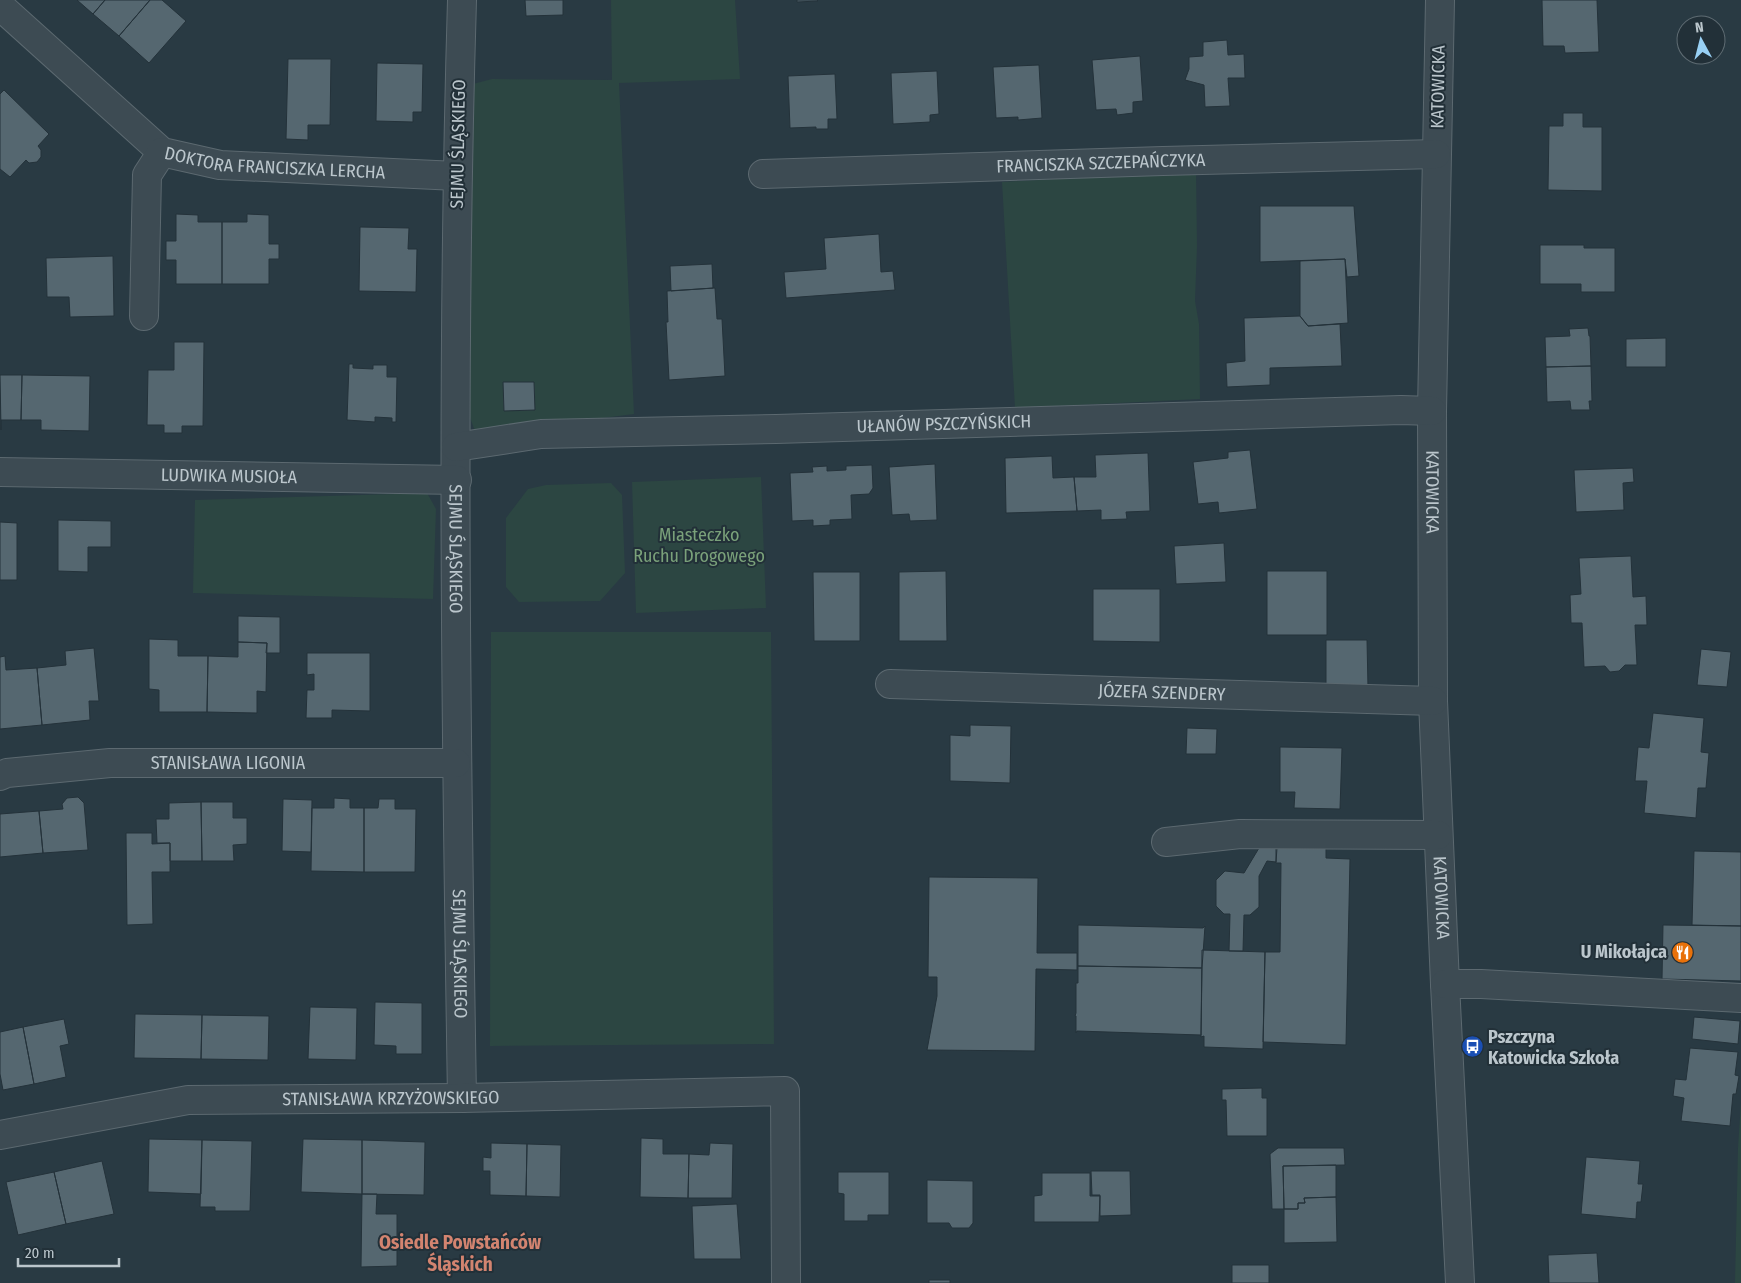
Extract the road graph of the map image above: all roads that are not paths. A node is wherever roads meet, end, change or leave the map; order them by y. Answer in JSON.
{"nodes":[{"id":1,"x":462,"y":0,"type":"edge"},
{"id":2,"x":1440,"y":0,"type":"edge"},
{"id":3,"x":0,"y":6,"type":"edge"},
{"id":4,"x":162,"y":152,"type":"junction"},
{"id":5,"x":1436,"y":154,"type":"junction"},
{"id":6,"x":763,"y":174,"type":"dead end"},
{"id":7,"x":457,"y":176,"type":"junction"},
{"id":8,"x":144,"y":316,"type":"dead end"},
{"id":9,"x":1432,"y":411,"type":"junction"},
{"id":10,"x":456,"y":447,"type":"junction"},
{"id":11,"x":0,"y":472,"type":"edge"},
{"id":12,"x":457,"y":480,"type":"junction"},
{"id":13,"x":890,"y":684,"type":"dead end"},
{"id":14,"x":1434,"y":701,"type":"junction"},
{"id":15,"x":456,"y":763,"type":"junction"},
{"id":16,"x":0,"y":776,"type":"edge"},
{"id":17,"x":1438,"y":835,"type":"junction"},
{"id":18,"x":1166,"y":842,"type":"dead end"},
{"id":19,"x":1445,"y":984,"type":"junction"},
{"id":20,"x":1741,"y":998,"type":"edge"},
{"id":21,"x":462,"y":1098,"type":"junction"},
{"id":22,"x":0,"y":1135,"type":"edge"},
{"id":23,"x":786,"y":1283,"type":"edge"},
{"id":24,"x":1460,"y":1283,"type":"edge"}],
"edges":[{"from":1,"to":7,"type":"street","name":"SEJMU ŚLĄSKIEGO"},
{"from":2,"to":5,"type":"street","name":"KATOWICKA"},
{"from":3,"to":4,"type":"street","name":"DOKTORA FRANCISZKA LERCHA"},
{"from":4,"to":7,"type":"street","name":"DOKTORA FRANCISZKA LERCHA"},
{"from":4,"to":8,"type":"street"},
{"from":5,"to":6,"type":"street","name":"FRANCISZKA SZCZEPAŃCZYKA"},
{"from":5,"to":9,"type":"street","name":"KATOWICKA"},
{"from":7,"to":10,"type":"street","name":"SEJMU ŚLĄSKIEGO"},
{"from":9,"to":10,"type":"street","name":"UŁANÓW PSZCZYŃSKICH"},
{"from":9,"to":14,"type":"street","name":"KATOWICKA"},
{"from":10,"to":12,"type":"street","name":"SEJMU ŚLĄSKIEGO"},
{"from":11,"to":12,"type":"street","name":"LUDWIKA MUSIOŁA"},
{"from":12,"to":15,"type":"street","name":"SEJMU ŚLĄSKIEGO"},
{"from":13,"to":14,"type":"street","name":"JÓZEFA SZENDERY"},
{"from":14,"to":17,"type":"street","name":"KATOWICKA"},
{"from":15,"to":16,"type":"street","name":"STANISŁAWA LIGONIA"},
{"from":15,"to":21,"type":"street","name":"SEJMU ŚLĄSKIEGO"},
{"from":17,"to":18,"type":"street"},
{"from":17,"to":19,"type":"street","name":"KATOWICKA"},
{"from":19,"to":20,"type":"street"},
{"from":19,"to":24,"type":"street","name":"KATOWICKA"},
{"from":21,"to":22,"type":"street","name":"STANISŁAWA KRZYŻOWSKIEGO"},
{"from":21,"to":23,"type":"street","name":"STANISŁAWA KRZYŻOWSKIEGO"}]}
